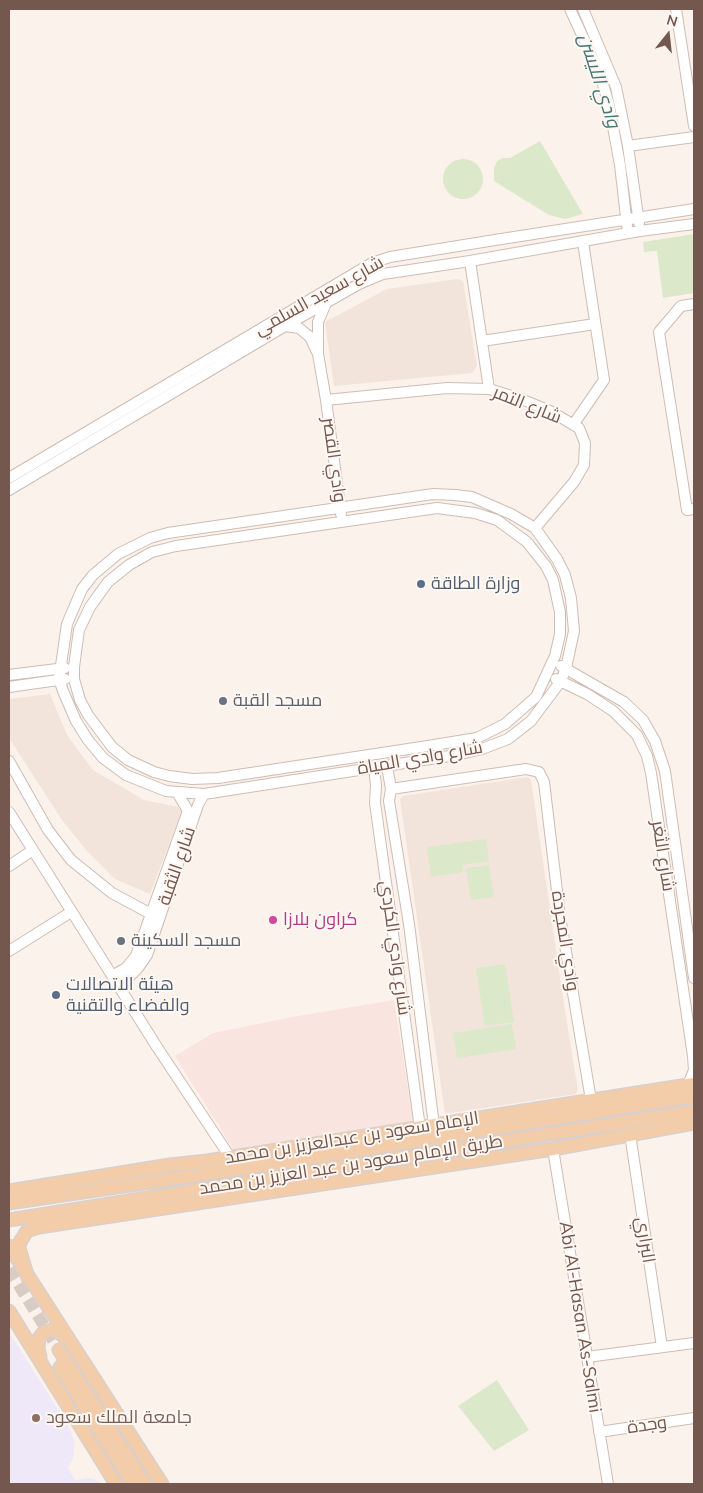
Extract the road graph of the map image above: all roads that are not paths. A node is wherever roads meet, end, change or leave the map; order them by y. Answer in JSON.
{"nodes":[{"id":1,"x":570,"y":9,"type":"edge"},
{"id":2,"x":583,"y":9,"type":"edge"},
{"id":3,"x":676,"y":9,"type":"edge"},
{"id":4,"x":694,"y":126,"type":"edge"},
{"id":5,"x":694,"y":137,"type":"edge"},
{"id":6,"x":628,"y":146,"type":"junction"},
{"id":7,"x":694,"y":209,"type":"edge"},
{"id":8,"x":638,"y":218,"type":"junction"},
{"id":9,"x":626,"y":220,"type":"junction"},
{"id":10,"x":694,"y":224,"type":"edge"},
{"id":11,"x":640,"y":231,"type":"junction"},
{"id":12,"x":628,"y":233,"type":"junction"},
{"id":13,"x":583,"y":242,"type":"junction"},
{"id":14,"x":470,"y":262,"type":"junction"},
{"id":15,"x":326,"y":303,"type":"junction"},
{"id":16,"x":694,"y":304,"type":"edge"},
{"id":17,"x":595,"y":324,"type":"junction"},
{"id":18,"x":285,"y":326,"type":"junction"},
{"id":19,"x":482,"y":341,"type":"junction"},
{"id":20,"x":318,"y":354,"type":"junction"},
{"id":21,"x":489,"y":389,"type":"junction"},
{"id":22,"x":326,"y":400,"type":"junction"},
{"id":23,"x":573,"y":425,"type":"junction"},
{"id":24,"x":9,"y":478,"type":"edge"},
{"id":25,"x":9,"y":490,"type":"edge"},
{"id":26,"x":341,"y":507,"type":"junction"},
{"id":27,"x":690,"y":510,"type":"edge"},
{"id":28,"x":342,"y":521,"type":"junction"},
{"id":29,"x":535,"y":528,"type":"junction"},
{"id":30,"x":553,"y":662,"type":"junction"},
{"id":31,"x":74,"y":667,"type":"junction"},
{"id":32,"x":60,"y":668,"type":"junction"},
{"id":33,"x":566,"y":668,"type":"junction"},
{"id":34,"x":30,"y":672,"type":"junction"},
{"id":35,"x":9,"y":675,"type":"edge"},
{"id":36,"x":547,"y":676,"type":"junction"},
{"id":37,"x":74,"y":679,"type":"junction"},
{"id":38,"x":59,"y":680,"type":"junction"},
{"id":39,"x":561,"y":681,"type":"junction"},
{"id":40,"x":30,"y":683,"type":"junction"},
{"id":41,"x":593,"y":683,"type":"junction"},
{"id":42,"x":9,"y":687,"type":"edge"},
{"id":43,"x":587,"y":694,"type":"junction"},
{"id":44,"x":9,"y":761,"type":"edge"},
{"id":45,"x":388,"y":766,"type":"junction"},
{"id":46,"x":374,"y":768,"type":"junction"},
{"id":47,"x":177,"y":792,"type":"junction"},
{"id":48,"x":390,"y":792,"type":"junction"},
{"id":49,"x":204,"y":794,"type":"junction"},
{"id":50,"x":375,"y":797,"type":"junction"},
{"id":51,"x":9,"y":812,"type":"edge"},
{"id":52,"x":33,"y":850,"type":"junction"},
{"id":53,"x":9,"y":866,"type":"edge"},
{"id":54,"x":71,"y":912,"type":"junction"},
{"id":55,"x":152,"y":914,"type":"junction"},
{"id":56,"x":9,"y":951,"type":"edge"},
{"id":57,"x":414,"y":960,"type":"junction"},
{"id":58,"x":397,"y":962,"type":"junction"},
{"id":59,"x":694,"y":978,"type":"edge"},
{"id":60,"x":114,"y":979,"type":"junction"},
{"id":61,"x":692,"y":1033,"type":"edge"},
{"id":62,"x":691,"y":1084,"type":"edge"},
{"id":63,"x":694,"y":1096,"type":"edge"},
{"id":64,"x":591,"y":1100,"type":"junction"},
{"id":65,"x":431,"y":1101,"type":"junction"},
{"id":66,"x":417,"y":1103,"type":"junction"},
{"id":67,"x":694,"y":1111,"type":"edge"},
{"id":68,"x":694,"y":1123,"type":"edge"},
{"id":69,"x":434,"y":1126,"type":"junction"},
{"id":70,"x":420,"y":1128,"type":"junction"},
{"id":71,"x":630,"y":1134,"type":"junction"},
{"id":72,"x":499,"y":1142,"type":"junction"},
{"id":73,"x":553,"y":1149,"type":"junction"},
{"id":74,"x":230,"y":1157,"type":"junction"},
{"id":75,"x":207,"y":1161,"type":"junction"},
{"id":76,"x":97,"y":1189,"type":"junction"},
{"id":77,"x":9,"y":1191,"type":"edge"},
{"id":78,"x":9,"y":1203,"type":"edge"},
{"id":79,"x":55,"y":1212,"type":"junction"},
{"id":80,"x":118,"y":1215,"type":"junction"},
{"id":81,"x":9,"y":1220,"type":"edge"},
{"id":82,"x":9,"y":1246,"type":"edge"},
{"id":83,"x":28,"y":1278,"type":"junction"},
{"id":84,"x":9,"y":1311,"type":"edge"},
{"id":85,"x":694,"y":1343,"type":"edge"},
{"id":86,"x":75,"y":1347,"type":"junction"},
{"id":87,"x":662,"y":1347,"type":"junction"},
{"id":88,"x":587,"y":1357,"type":"junction"},
{"id":89,"x":41,"y":1362,"type":"junction"},
{"id":90,"x":694,"y":1418,"type":"edge"},
{"id":91,"x":599,"y":1432,"type":"junction"},
{"id":92,"x":116,"y":1484,"type":"edge"},
{"id":93,"x":134,"y":1484,"type":"edge"},
{"id":94,"x":146,"y":1484,"type":"edge"},
{"id":95,"x":162,"y":1484,"type":"edge"},
{"id":96,"x":608,"y":1484,"type":"edge"}],
"edges":[{"from":1,"to":9,"type":"street"},
{"from":2,"to":6,"type":"street"},
{"from":3,"to":4,"type":"street"},
{"from":5,"to":6,"type":"street"},
{"from":6,"to":8,"type":"street"},
{"from":7,"to":8,"type":"street","name":"شارع سعيد السلمي"},
{"from":8,"to":9,"type":"street","name":"شارع سعيد السلمي"},
{"from":8,"to":11,"type":"street"},
{"from":9,"to":12,"type":"street"},
{"from":9,"to":24,"type":"street","name":"شارع سعيد السلمي"},
{"from":10,"to":11,"type":"street","name":"شارع سعيد السلمي"},
{"from":11,"to":12,"type":"street","name":"شارع سعيد السلمي"},
{"from":12,"to":13,"type":"street","name":"شارع سعيد السلمي"},
{"from":13,"to":14,"type":"street","name":"شارع سعيد السلمي"},
{"from":13,"to":17,"type":"street"},
{"from":14,"to":15,"type":"street","name":"شارع سعيد السلمي"},
{"from":14,"to":19,"type":"street"},
{"from":15,"to":18,"type":"street","name":"شارع سعيد السلمي"},
{"from":15,"to":20,"type":"street"},
{"from":16,"to":27,"type":"street"},
{"from":17,"to":19,"type":"street"},
{"from":17,"to":23,"type":"street"},
{"from":18,"to":20,"type":"street"},
{"from":18,"to":25,"type":"street","name":"شارع سعيد السلمي"},
{"from":19,"to":21,"type":"street"},
{"from":20,"to":22,"type":"street","name":"وادي القصر"},
{"from":21,"to":22,"type":"street","name":"شارع التمر"},
{"from":21,"to":23,"type":"street","name":"شارع التمر"},
{"from":22,"to":26,"type":"street","name":"وادي القصر"},
{"from":23,"to":29,"type":"street","name":"شارع التمر"},
{"from":26,"to":28,"type":"street","name":"وادي القصر"},
{"from":26,"to":29,"type":"street","name":"شارع وادي المياة"},
{"from":26,"to":32,"type":"street","name":"شارع وادي المياة"},
{"from":28,"to":30,"type":"street","name":"شارع وادي المياة"},
{"from":28,"to":31,"type":"street","name":"شارع وادي المياة"},
{"from":29,"to":33,"type":"street","name":"شارع وادي المياة"},
{"from":30,"to":33,"type":"street","name":"شارع الثغر"},
{"from":30,"to":36,"type":"street","name":"شارع وادي المياة"},
{"from":31,"to":32,"type":"street"},
{"from":31,"to":37,"type":"street","name":"شارع وادي المياة"},
{"from":32,"to":34,"type":"street"},
{"from":32,"to":38,"type":"street","name":"شارع وادي المياة"},
{"from":33,"to":39,"type":"street","name":"شارع وادي المياة"},
{"from":33,"to":41,"type":"street","name":"شارع الثغر"},
{"from":34,"to":35,"type":"street"},
{"from":34,"to":40,"type":"street"},
{"from":36,"to":37,"type":"street","name":"شارع وادي المياة"},
{"from":36,"to":39,"type":"street","name":"شارع الثغر"},
{"from":37,"to":38,"type":"street"},
{"from":38,"to":40,"type":"street"},
{"from":38,"to":47,"type":"street","name":"شارع وادي المياة"},
{"from":39,"to":43,"type":"street","name":"شارع الثغر"},
{"from":39,"to":45,"type":"street","name":"شارع وادي المياة"},
{"from":40,"to":42,"type":"street"},
{"from":41,"to":43,"type":"street"},
{"from":41,"to":59,"type":"street","name":"شارع الثغر"},
{"from":43,"to":61,"type":"street","name":"شارع الثغر"},
{"from":44,"to":55,"type":"street"},
{"from":45,"to":46,"type":"street","name":"شارع وادي المياة"},
{"from":45,"to":48,"type":"street","name":"شارع وادي الكردي"},
{"from":46,"to":49,"type":"street","name":"شارع وادي المياة"},
{"from":46,"to":50,"type":"street","name":"شارع وادي الكردي"},
{"from":47,"to":49,"type":"street","name":"شارع وادي المياة"},
{"from":47,"to":55,"type":"street","name":"شارع الثقبة"},
{"from":48,"to":50,"type":"street"},
{"from":48,"to":57,"type":"street","name":"شارع وادي الكردي"},
{"from":48,"to":64,"type":"street","name":"وادي المجردة"},
{"from":49,"to":60,"type":"street","name":"شارع الثقبة"},
{"from":50,"to":58,"type":"street","name":"شارع وادي الكردي"},
{"from":51,"to":52,"type":"street"},
{"from":52,"to":53,"type":"street"},
{"from":52,"to":54,"type":"street"},
{"from":54,"to":56,"type":"street"},
{"from":54,"to":60,"type":"street"},
{"from":55,"to":60,"type":"street","name":"شارع الثقبة"},
{"from":57,"to":58,"type":"street"},
{"from":57,"to":65,"type":"street","name":"شارع وادي الكردي"},
{"from":58,"to":66,"type":"street","name":"شارع وادي الكردي"},
{"from":60,"to":74,"type":"street"},
{"from":61,"to":62,"type":"street","name":"شارع الثغر"},
{"from":62,"to":64,"type":"main road","name":"الإمام سعود بن عبدالعزيز بن محمد"},
{"from":63,"to":76,"type":"main road","name":"طريق الإمام سعود بن عبد العزيز بن محمد"},
{"from":64,"to":69,"type":"main road","name":"الإمام سعود بن عبدالعزيز بن محمد"},
{"from":65,"to":66,"type":"street"},
{"from":65,"to":69,"type":"street","name":"شارع وادي الكردي"},
{"from":66,"to":70,"type":"street","name":"شارع وادي الكردي"},
{"from":67,"to":72,"type":"main road","name":"طريق الإمام سعود بن عبد العزيز بن محمد"},
{"from":68,"to":71,"type":"main road"},
{"from":69,"to":70,"type":"main road","name":"الإمام سعود بن عبدالعزيز بن محمد"},
{"from":70,"to":74,"type":"main road","name":"الإمام سعود بن عبدالعزيز بن محمد"},
{"from":71,"to":72,"type":"main road"},
{"from":71,"to":73,"type":"main road"},
{"from":71,"to":87,"type":"street","name":"البراري"},
{"from":72,"to":79,"type":"main road","name":"طريق الإمام سعود بن عبد العزيز بن محمد"},
{"from":73,"to":80,"type":"main road"},
{"from":73,"to":88,"type":"street","name":"Abi Al-Hasan As-Salmi"},
{"from":74,"to":75,"type":"main road","name":"الإمام سعود بن عبدالعزيز بن محمد"},
{"from":75,"to":76,"type":"main road"},
{"from":75,"to":77,"type":"main road","name":"الإمام سعود بن عبدالعزيز بن محمد"},
{"from":76,"to":78,"type":"main road","name":"طريق الإمام سعود بن عبد العزيز بن محمد"},
{"from":79,"to":80,"type":"main road"},
{"from":79,"to":81,"type":"main road","name":"طريق الإمام سعود بن عبد العزيز بن محمد"},
{"from":80,"to":83,"type":"main road"},
{"from":82,"to":83,"type":"main road"},
{"from":83,"to":86,"type":"main road"},
{"from":84,"to":89,"type":"main road"},
{"from":85,"to":87,"type":"street"},
{"from":86,"to":89,"type":"main road"},
{"from":86,"to":95,"type":"main road"},
{"from":87,"to":88,"type":"street"},
{"from":88,"to":91,"type":"street","name":"Abi Al-Hasan As-Salmi"},
{"from":89,"to":92,"type":"main road"},
{"from":90,"to":91,"type":"street","name":"وجدة"},
{"from":91,"to":96,"type":"street","name":"Abi Al-Hasan As-Salmi"},
{"from":93,"to":94,"type":"main road"}]}
